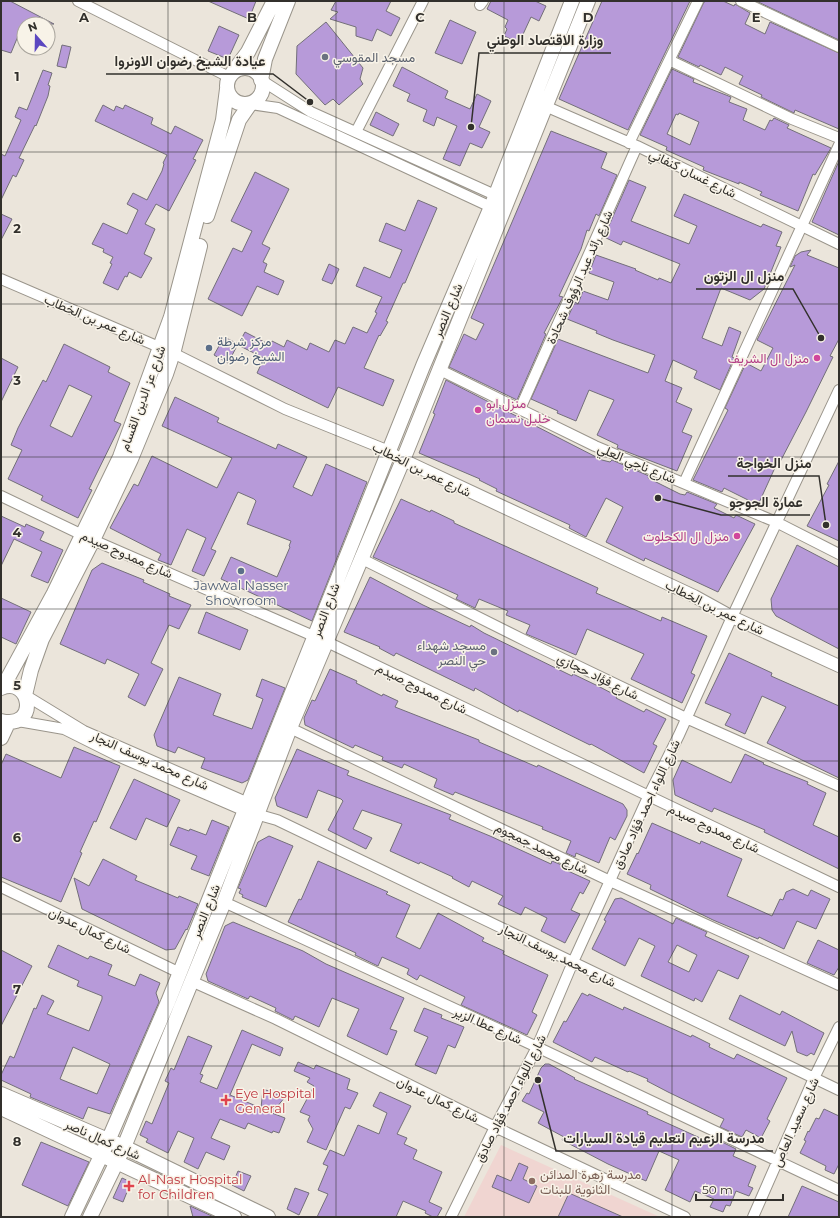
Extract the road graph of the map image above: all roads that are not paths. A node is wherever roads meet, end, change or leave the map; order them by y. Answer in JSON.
{"nodes":[{"id":1,"x":78,"y":1,"type":"edge"},
{"id":2,"x":274,"y":1,"type":"edge"},
{"id":3,"x":288,"y":1,"type":"edge"},
{"id":4,"x":423,"y":1,"type":"edge"},
{"id":5,"x":572,"y":1,"type":"edge"},
{"id":6,"x":588,"y":1,"type":"edge"},
{"id":7,"x":698,"y":1,"type":"edge"},
{"id":8,"x":741,"y":1,"type":"edge"},
{"id":9,"x":839,"y":47,"type":"edge"},
{"id":10,"x":670,"y":61,"type":"junction"},
{"id":11,"x":230,"y":79,"type":"junction"},
{"id":12,"x":261,"y":80,"type":"junction"},
{"id":13,"x":250,"y":104,"type":"junction"},
{"id":14,"x":545,"y":106,"type":"junction"},
{"id":15,"x":356,"y":132,"type":"junction"},
{"id":16,"x":839,"y":138,"type":"edge"},
{"id":17,"x":633,"y":144,"type":"junction"},
{"id":18,"x":839,"y":145,"type":"edge"},
{"id":19,"x":493,"y":201,"type":"junction"},
{"id":20,"x":802,"y":226,"type":"junction"},
{"id":21,"x":839,"y":244,"type":"edge"},
{"id":22,"x":1,"y":279,"type":"edge"},
{"id":23,"x":167,"y":350,"type":"junction"},
{"id":24,"x":438,"y":369,"type":"junction"},
{"id":25,"x":839,"y":390,"type":"edge"},
{"id":26,"x":520,"y":409,"type":"junction"},
{"id":27,"x":389,"y":451,"type":"junction"},
{"id":28,"x":402,"y":460,"type":"junction"},
{"id":29,"x":684,"y":483,"type":"junction"},
{"id":30,"x":1,"y":496,"type":"edge"},
{"id":31,"x":776,"y":522,"type":"junction"},
{"id":32,"x":88,"y":537,"type":"junction"},
{"id":33,"x":839,"y":554,"type":"edge"},
{"id":34,"x":360,"y":558,"type":"junction"},
{"id":35,"x":732,"y":617,"type":"junction"},
{"id":36,"x":320,"y":639,"type":"junction"},
{"id":37,"x":839,"y":666,"type":"edge"},
{"id":38,"x":2,"y":687,"type":"edge"},
{"id":39,"x":25,"y":695,"type":"junction"},
{"id":40,"x":686,"y":718,"type":"junction"},
{"id":41,"x":9,"y":722,"type":"edge"},
{"id":42,"x":290,"y":728,"type":"junction"},
{"id":43,"x":1,"y":738,"type":"edge"},
{"id":44,"x":839,"y":786,"type":"edge"},
{"id":45,"x":648,"y":797,"type":"junction"},
{"id":46,"x":252,"y":809,"type":"junction"},
{"id":47,"x":610,"y":881,"type":"junction"},
{"id":48,"x":1,"y":887,"type":"edge"},
{"id":49,"x":839,"y":887,"type":"edge"},
{"id":50,"x":224,"y":902,"type":"junction"},
{"id":51,"x":573,"y":962,"type":"junction"},
{"id":52,"x":185,"y":977,"type":"junction"},
{"id":53,"x":839,"y":985,"type":"edge"},
{"id":54,"x":839,"y":1026,"type":"edge"},
{"id":55,"x":537,"y":1047,"type":"junction"},
{"id":56,"x":814,"y":1078,"type":"junction"},
{"id":57,"x":839,"y":1090,"type":"edge"},
{"id":58,"x":1,"y":1094,"type":"edge"},
{"id":59,"x":1,"y":1108,"type":"edge"},
{"id":60,"x":495,"y":1127,"type":"junction"},
{"id":61,"x":108,"y":1141,"type":"junction"},
{"id":62,"x":124,"y":1148,"type":"junction"},
{"id":63,"x":102,"y":1155,"type":"junction"},
{"id":64,"x":778,"y":1161,"type":"junction"},
{"id":65,"x":117,"y":1163,"type":"junction"},
{"id":66,"x":839,"y":1190,"type":"edge"},
{"id":67,"x":667,"y":1213,"type":"edge"},
{"id":68,"x":72,"y":1217,"type":"edge"},
{"id":69,"x":90,"y":1217,"type":"edge"},
{"id":70,"x":234,"y":1217,"type":"edge"},
{"id":71,"x":268,"y":1217,"type":"edge"},
{"id":72,"x":451,"y":1217,"type":"edge"},
{"id":73,"x":685,"y":1217,"type":"edge"},
{"id":74,"x":752,"y":1217,"type":"edge"}],
"edges":[{"from":1,"to":11,"type":"street"},
{"from":2,"to":11,"type":"main road","name":"شارع عز الدين القسام"},
{"from":3,"to":12,"type":"main road"},
{"from":4,"to":15,"type":"street"},
{"from":5,"to":19,"type":"main road","name":"شارع النصر"},
{"from":6,"to":14,"type":"main road","name":"شارع النصر"},
{"from":7,"to":10,"type":"street","name":"شارع رائد عبد الرؤوف شحادة"},
{"from":8,"to":9,"type":"street"},
{"from":10,"to":16,"type":"street"},
{"from":10,"to":17,"type":"street","name":"شارع رائد عبد الرؤوف شحادة"},
{"from":11,"to":12,"type":"main road"},
{"from":11,"to":13,"type":"main road"},
{"from":11,"to":23,"type":"main road","name":"شارع عز الدين القسام"},
{"from":12,"to":13,"type":"main road"},
{"from":12,"to":15,"type":"street"},
{"from":13,"to":19,"type":"street"},
{"from":13,"to":23,"type":"main road","name":"شارع عز الدين القسام"},
{"from":14,"to":17,"type":"street","name":"شارع غسان كنفاني"},
{"from":14,"to":24,"type":"main road","name":"شارع النصر"},
{"from":15,"to":19,"type":"street"},
{"from":17,"to":20,"type":"street","name":"شارع غسان كنفاني"},
{"from":17,"to":26,"type":"street","name":"شارع رائد عبد الرؤوف شحادة"},
{"from":18,"to":20,"type":"street"},
{"from":19,"to":27,"type":"main road","name":"شارع النصر"},
{"from":20,"to":21,"type":"street","name":"شارع غسان كنفاني"},
{"from":20,"to":29,"type":"street"},
{"from":22,"to":23,"type":"street","name":"شارع عمر بن الخطاب"},
{"from":23,"to":27,"type":"street","name":"شارع عمر بن الخطاب"},
{"from":23,"to":32,"type":"main road","name":"شارع عز الدين القسام"},
{"from":24,"to":26,"type":"street","name":"شارع ناجي العلي"},
{"from":24,"to":28,"type":"main road","name":"شارع النصر"},
{"from":25,"to":31,"type":"street","name":"شارع اللواء احمد فؤاد صادق"},
{"from":26,"to":29,"type":"street","name":"شارع ناجي العلي"},
{"from":27,"to":28,"type":"street","name":"شارع عمر بن الخطاب"},
{"from":27,"to":36,"type":"main road","name":"شارع النصر"},
{"from":28,"to":34,"type":"main road","name":"شارع النصر"},
{"from":28,"to":35,"type":"street","name":"شارع عمر بن الخطاب"},
{"from":29,"to":31,"type":"street","name":"شارع ناجي العلي"},
{"from":30,"to":32,"type":"street","name":"شارع ممدوح صيدم"},
{"from":31,"to":33,"type":"street","name":"شارع ناجي العلي"},
{"from":31,"to":35,"type":"street","name":"شارع اللواء احمد فؤاد صادق"},
{"from":32,"to":36,"type":"street","name":"شارع ممدوح صيدم"},
{"from":32,"to":38,"type":"main road","name":"شارع عز الدين القسام"},
{"from":32,"to":39,"type":"main road","name":"شارع عز الدين القسام"},
{"from":34,"to":36,"type":"main road","name":"شارع النصر"},
{"from":34,"to":40,"type":"street","name":"شارع فؤاد حجازي"},
{"from":35,"to":37,"type":"street","name":"شارع عمر بن الخطاب"},
{"from":35,"to":40,"type":"street","name":"شارع اللواء احمد فؤاد صادق"},
{"from":36,"to":42,"type":"main road","name":"شارع النصر"},
{"from":36,"to":45,"type":"street","name":"شارع ممدوح صيدم"},
{"from":36,"to":46,"type":"main road","name":"شارع النصر"},
{"from":38,"to":39,"type":"main road","name":"شارع عز الدين القسام"},
{"from":39,"to":41,"type":"main road","name":"شارع عز الدين القسام"},
{"from":39,"to":46,"type":"street","name":"شارع محمد يوسف النجار"},
{"from":40,"to":44,"type":"street","name":"شارع فؤاد حجازي"},
{"from":40,"to":45,"type":"street","name":"شارع اللواء احمد فؤاد صادق"},
{"from":41,"to":43,"type":"main road","name":"شارع عز الدين القسام"},
{"from":41,"to":46,"type":"street","name":"شارع محمد يوسف النجار"},
{"from":42,"to":46,"type":"main road","name":"شارع النصر"},
{"from":42,"to":47,"type":"street","name":"شارع محمد جمجوم"},
{"from":45,"to":47,"type":"street","name":"شارع اللواء احمد فؤاد صادق"},
{"from":45,"to":49,"type":"street","name":"شارع ممدوح صيدم"},
{"from":46,"to":50,"type":"main road","name":"شارع النصر"},
{"from":46,"to":51,"type":"street","name":"شارع محمد يوسف النجار"},
{"from":46,"to":52,"type":"main road","name":"شارع النصر"},
{"from":47,"to":51,"type":"street","name":"شارع اللواء احمد فؤاد صادق"},
{"from":47,"to":53,"type":"street","name":"شارع محمد جمجوم"},
{"from":48,"to":52,"type":"street","name":"شارع كمال عدوان"},
{"from":50,"to":52,"type":"main road","name":"شارع النصر"},
{"from":50,"to":55,"type":"street","name":"شارع عطا الزير"},
{"from":51,"to":55,"type":"street","name":"شارع اللواء احمد فؤاد صادق"},
{"from":51,"to":56,"type":"street","name":"شارع محمد يوسف النجار"},
{"from":52,"to":60,"type":"street","name":"شارع كمال عدوان"},
{"from":52,"to":61,"type":"main road","name":"شارع النصر"},
{"from":52,"to":62,"type":"main road","name":"شارع النصر"},
{"from":54,"to":56,"type":"street","name":"شارع سعيد العاص"},
{"from":55,"to":60,"type":"street","name":"شارع اللواء احمد فؤاد صادق"},
{"from":55,"to":64,"type":"street","name":"شارع عطا الزير"},
{"from":56,"to":57,"type":"street","name":"شارع محمد يوسف النجار"},
{"from":56,"to":64,"type":"street","name":"شارع سعيد العاص"},
{"from":58,"to":61,"type":"main road","name":"شارع كمال ناصر"},
{"from":59,"to":63,"type":"main road","name":"شارع كمال ناصر"},
{"from":60,"to":67,"type":"street","name":"شارع كمال عدوان"},
{"from":60,"to":72,"type":"street","name":"شارع اللواء احمد فؤاد صادق"},
{"from":61,"to":62,"type":"main road","name":"شارع كمال ناصر"},
{"from":61,"to":63,"type":"main road","name":"شارع النصر"},
{"from":62,"to":65,"type":"main road","name":"شارع النصر"},
{"from":62,"to":71,"type":"main road","name":"شارع كمال ناصر"},
{"from":63,"to":65,"type":"main road","name":"شارع كمال ناصر"},
{"from":63,"to":68,"type":"main road","name":"شارع النصر"},
{"from":64,"to":66,"type":"street","name":"شارع عطا الزير"},
{"from":64,"to":74,"type":"street","name":"شارع سعيد العاص"},
{"from":65,"to":69,"type":"main road","name":"شارع النصر"},
{"from":65,"to":70,"type":"main road","name":"شارع كمال ناصر"},
{"from":67,"to":73,"type":"street","name":"شارع كمال عدوان"}]}
